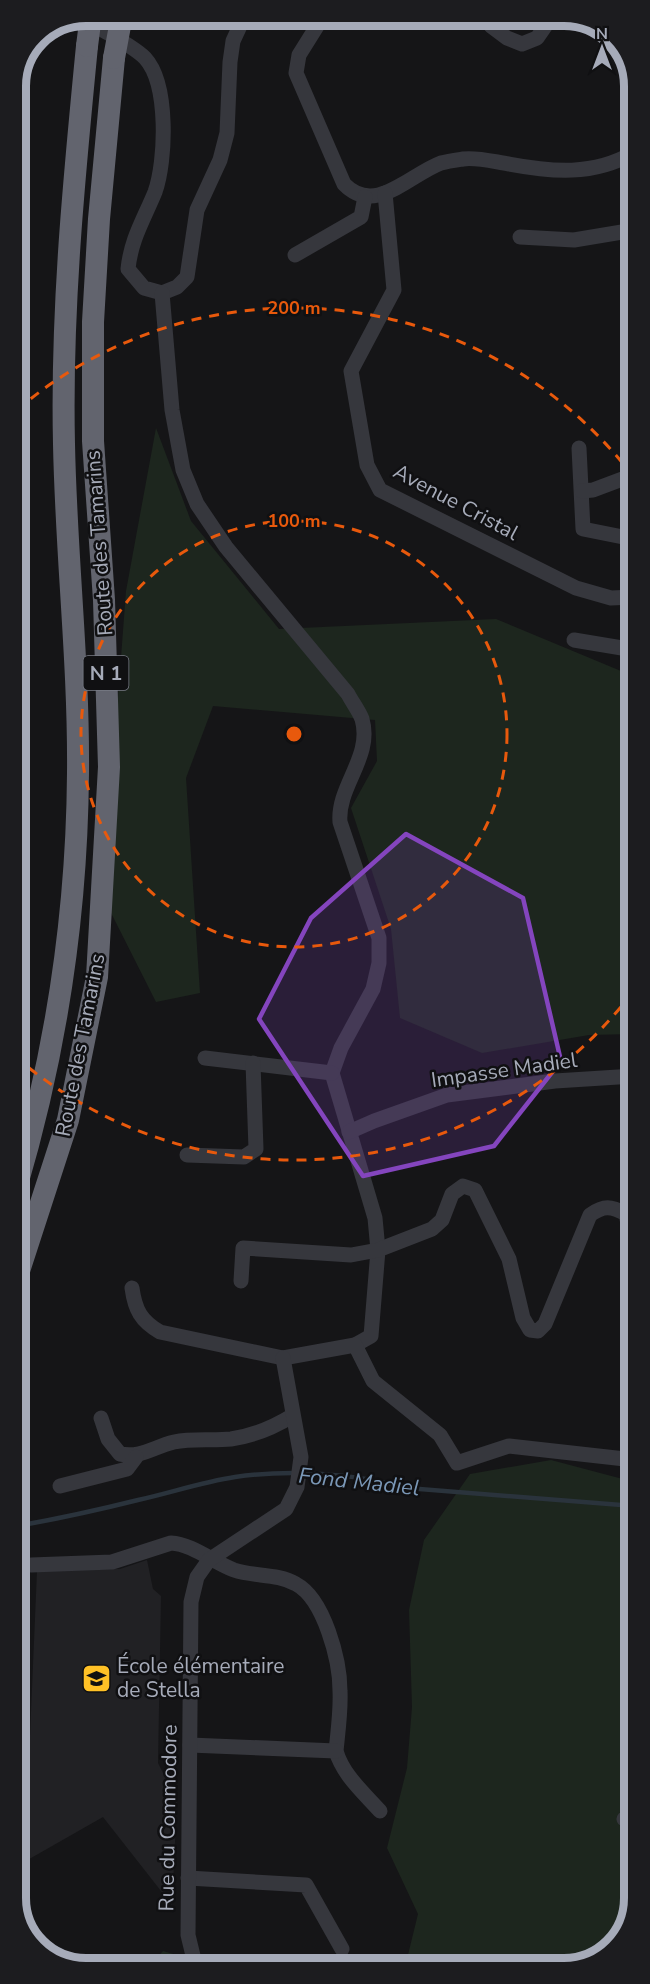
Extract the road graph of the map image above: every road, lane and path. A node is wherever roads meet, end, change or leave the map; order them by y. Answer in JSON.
{"nodes":[{"id":1,"x":90,"y":26,"type":"edge"},
{"id":2,"x":90,"y":26,"type":"edge"},
{"id":3,"x":121,"y":26,"type":"edge"},
{"id":4,"x":239,"y":26,"type":"edge"},
{"id":5,"x":317,"y":26,"type":"edge"},
{"id":6,"x":491,"y":26,"type":"dead end"},
{"id":7,"x":545,"y":26,"type":"edge"},
{"id":8,"x":120,"y":52,"type":"junction"},
{"id":9,"x":624,"y":156,"type":"edge"},
{"id":10,"x":386,"y":193,"type":"junction"},
{"id":11,"x":365,"y":197,"type":"junction"},
{"id":12,"x":624,"y":232,"type":"edge"},
{"id":13,"x":520,"y":237,"type":"dead end"},
{"id":14,"x":296,"y":255,"type":"dead end"},
{"id":15,"x":162,"y":293,"type":"junction"},
{"id":16,"x":579,"y":448,"type":"dead end"},
{"id":17,"x":624,"y":478,"type":"edge"},
{"id":18,"x":582,"y":491,"type":"junction"},
{"id":19,"x":624,"y":537,"type":"edge"},
{"id":20,"x":624,"y":597,"type":"edge"},
{"id":21,"x":574,"y":640,"type":"dead end"},
{"id":22,"x":624,"y":648,"type":"edge"},
{"id":23,"x":204,"y":1058,"type":"dead end"},
{"id":24,"x":253,"y":1063,"type":"junction"},
{"id":25,"x":332,"y":1073,"type":"junction"},
{"id":26,"x":624,"y":1077,"type":"edge"},
{"id":27,"x":350,"y":1132,"type":"junction"},
{"id":28,"x":26,"y":1154,"type":"edge"},
{"id":29,"x":188,"y":1155,"type":"dead end"},
{"id":30,"x":624,"y":1213,"type":"edge"},
{"id":31,"x":26,"y":1247,"type":"edge"},
{"id":32,"x":378,"y":1250,"type":"junction"},
{"id":33,"x":241,"y":1281,"type":"dead end"},
{"id":34,"x":132,"y":1288,"type":"dead end"},
{"id":35,"x":354,"y":1345,"type":"junction"},
{"id":36,"x":283,"y":1358,"type":"junction"},
{"id":37,"x":292,"y":1416,"type":"junction"},
{"id":38,"x":100,"y":1418,"type":"dead end"},
{"id":39,"x":136,"y":1457,"type":"junction"},
{"id":40,"x":624,"y":1459,"type":"edge"},
{"id":41,"x":60,"y":1486,"type":"dead end"},
{"id":42,"x":209,"y":1560,"type":"junction"},
{"id":43,"x":31,"y":1565,"type":"dead end"},
{"id":44,"x":190,"y":1745,"type":"junction"},
{"id":45,"x":336,"y":1750,"type":"junction"},
{"id":46,"x":380,"y":1811,"type":"dead end"},
{"id":47,"x":188,"y":1878,"type":"junction"},
{"id":48,"x":342,"y":1949,"type":"dead end"},
{"id":49,"x":194,"y":1958,"type":"edge"}],
"edges":[{"from":1,"to":28,"type":"highway","name":"Route des Tamarins","number":"N 1","bridge":true},
{"from":2,"to":8,"type":"street"},
{"from":3,"to":8,"type":"highway","name":"Route des Tamarins","number":"N 1","bridge":true},
{"from":4,"to":15,"type":"street"},
{"from":5,"to":11,"type":"street"},
{"from":6,"to":7,"type":"street"},
{"from":8,"to":15,"type":"street"},
{"from":8,"to":31,"type":"highway","name":"Route des Tamarins","number":"N 1"},
{"from":9,"to":10,"type":"street"},
{"from":10,"to":11,"type":"street"},
{"from":10,"to":20,"type":"street","name":"Avenue Cristal"},
{"from":11,"to":14,"type":"street"},
{"from":12,"to":13,"type":"street"},
{"from":15,"to":25,"type":"street"},
{"from":16,"to":18,"type":"street"},
{"from":17,"to":18,"type":"street"},
{"from":18,"to":19,"type":"street"},
{"from":21,"to":22,"type":"street"},
{"from":23,"to":24,"type":"street"},
{"from":24,"to":25,"type":"street"},
{"from":24,"to":29,"type":"street"},
{"from":25,"to":27,"type":"street"},
{"from":26,"to":27,"type":"street","name":"Impasse Madiel"},
{"from":27,"to":32,"type":"street"},
{"from":30,"to":32,"type":"street"},
{"from":32,"to":33,"type":"street"},
{"from":32,"to":35,"type":"street"},
{"from":34,"to":36,"type":"street"},
{"from":35,"to":36,"type":"street"},
{"from":35,"to":40,"type":"street"},
{"from":36,"to":37,"type":"street","name":"Rue du Commodore"},
{"from":37,"to":39,"type":"street"},
{"from":37,"to":42,"type":"street","name":"Rue du Commodore"},
{"from":38,"to":39,"type":"street"},
{"from":39,"to":41,"type":"street"},
{"from":42,"to":43,"type":"street"},
{"from":42,"to":44,"type":"street","name":"Rue du Commodore"},
{"from":42,"to":45,"type":"street"},
{"from":44,"to":45,"type":"street"},
{"from":44,"to":47,"type":"street","name":"Rue du Commodore"},
{"from":45,"to":46,"type":"street"},
{"from":47,"to":48,"type":"street"},
{"from":47,"to":49,"type":"street","name":"Rue du Commodore"}]}
